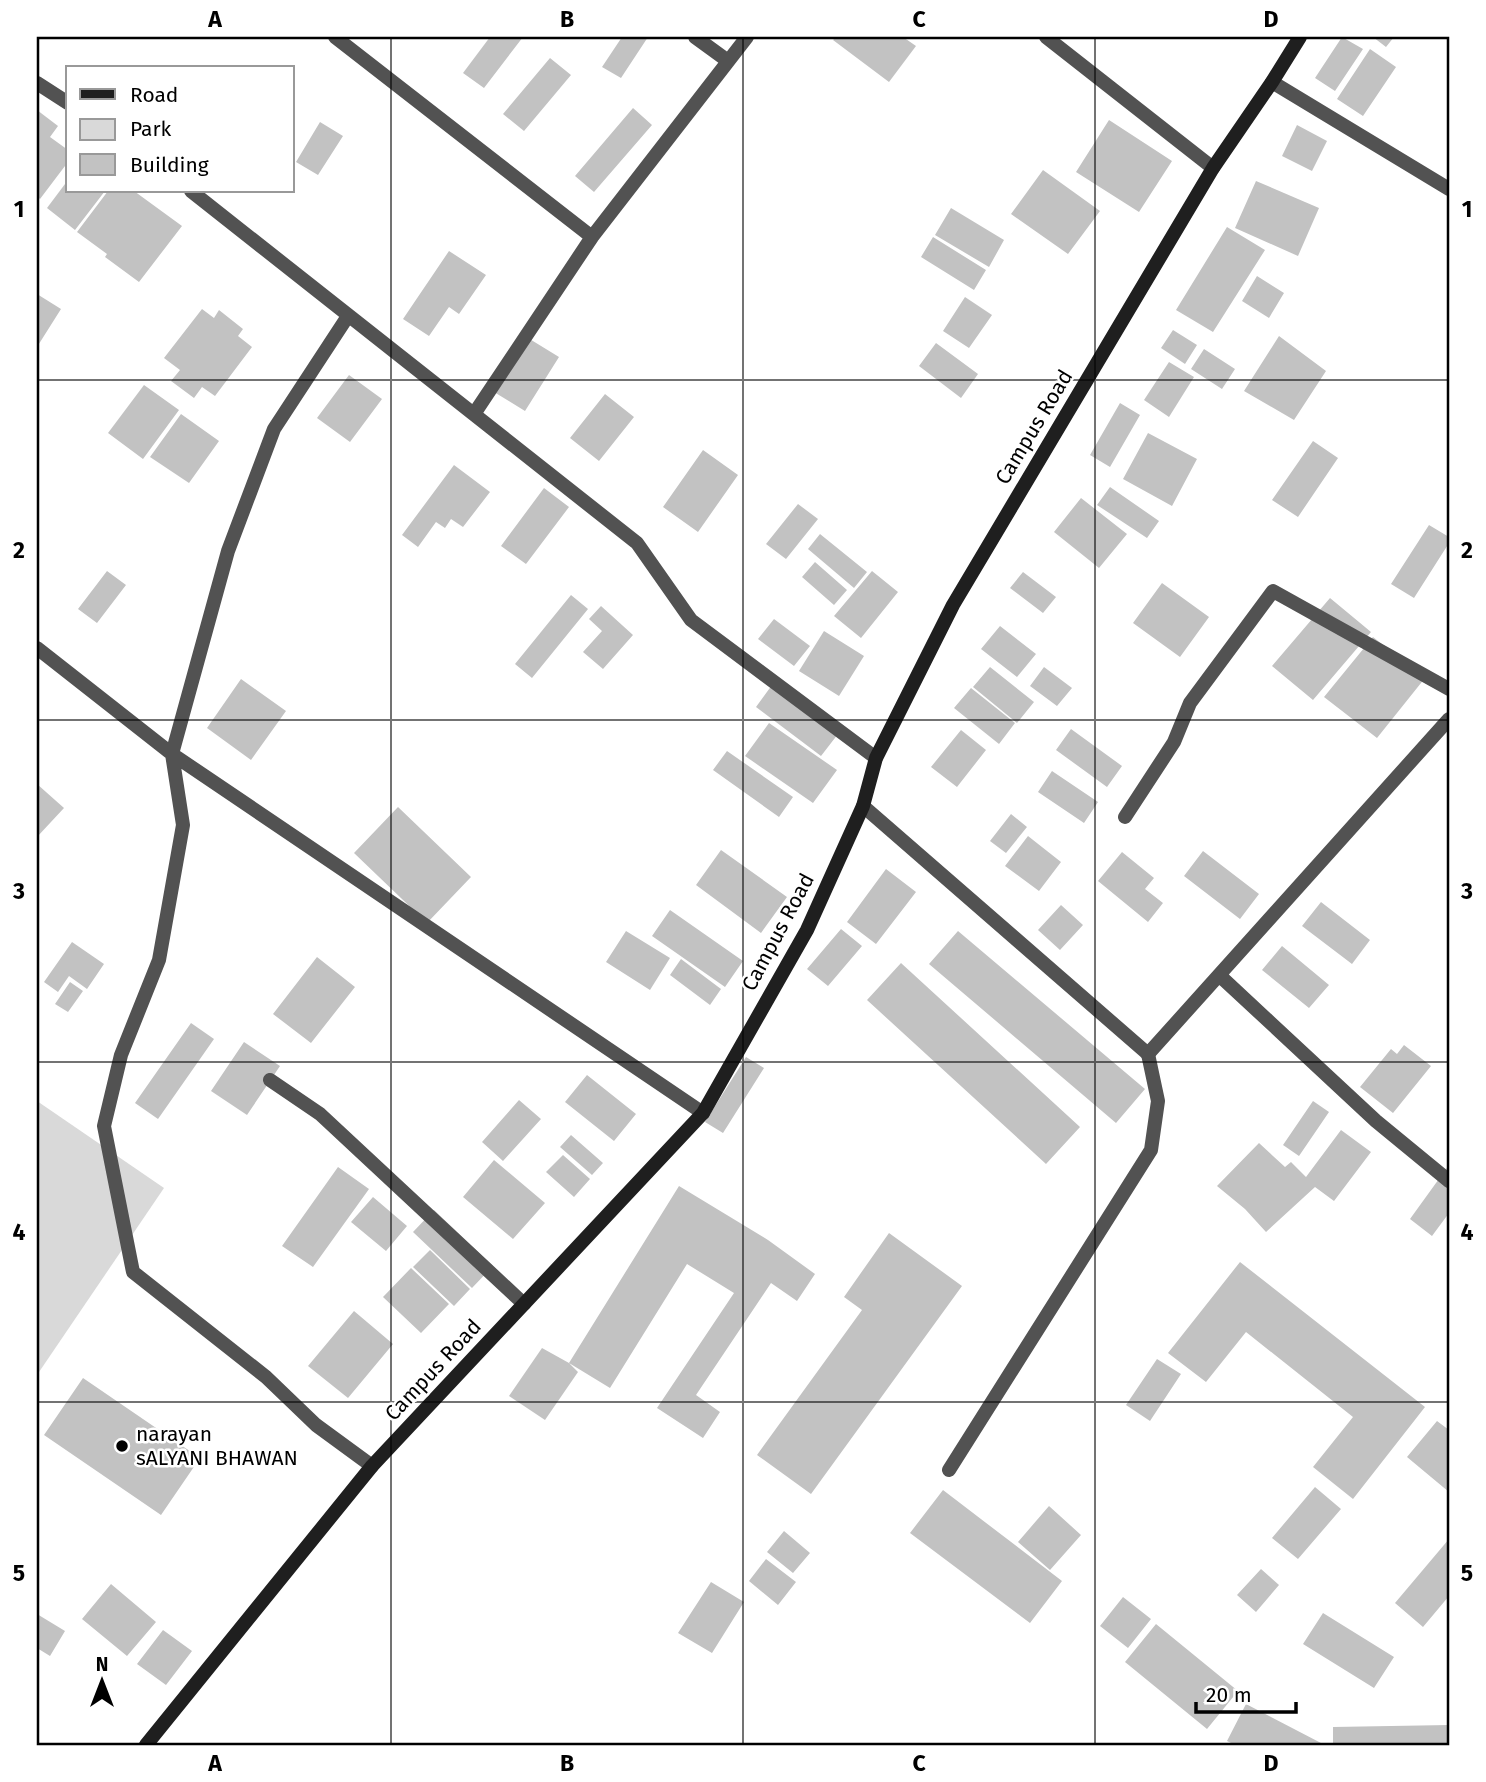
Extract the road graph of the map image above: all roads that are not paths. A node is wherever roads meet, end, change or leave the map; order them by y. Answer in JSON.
{"nodes":[{"id":1,"x":335,"y":37,"type":"edge"},
{"id":2,"x":695,"y":37,"type":"edge"},
{"id":3,"x":747,"y":37,"type":"edge"},
{"id":4,"x":1046,"y":37,"type":"edge"},
{"id":5,"x":1300,"y":37,"type":"edge"},
{"id":6,"x":728,"y":61,"type":"junction"},
{"id":7,"x":1272,"y":82,"type":"junction"},
{"id":8,"x":37,"y":83,"type":"edge"},
{"id":9,"x":66,"y":102,"type":"edge"},
{"id":10,"x":1213,"y":168,"type":"junction"},
{"id":11,"x":1449,"y":189,"type":"edge"},
{"id":12,"x":192,"y":192,"type":"edge"},
{"id":13,"x":592,"y":237,"type":"junction"},
{"id":14,"x":348,"y":316,"type":"junction"},
{"id":15,"x":474,"y":414,"type":"junction"},
{"id":16,"x":37,"y":648,"type":"edge"},
{"id":17,"x":1449,"y":689,"type":"edge"},
{"id":18,"x":1449,"y":719,"type":"edge"},
{"id":19,"x":172,"y":754,"type":"junction"},
{"id":20,"x":876,"y":758,"type":"junction"},
{"id":21,"x":863,"y":806,"type":"junction"},
{"id":22,"x":1125,"y":817,"type":"dead end"},
{"id":23,"x":1219,"y":975,"type":"junction"},
{"id":24,"x":1148,"y":1054,"type":"junction"},
{"id":25,"x":270,"y":1080,"type":"dead end"},
{"id":26,"x":703,"y":1113,"type":"junction"},
{"id":27,"x":1449,"y":1181,"type":"edge"},
{"id":28,"x":524,"y":1304,"type":"junction"},
{"id":29,"x":372,"y":1466,"type":"junction"},
{"id":30,"x":949,"y":1470,"type":"dead end"},
{"id":31,"x":146,"y":1745,"type":"edge"}],
"edges":[{"from":1,"to":13,"type":"street"},
{"from":2,"to":6,"type":"street"},
{"from":3,"to":6,"type":"street"},
{"from":4,"to":10,"type":"street"},
{"from":5,"to":7,"type":"street","name":"Campus Road"},
{"from":6,"to":13,"type":"street"},
{"from":7,"to":10,"type":"street","name":"Campus Road"},
{"from":7,"to":11,"type":"street"},
{"from":8,"to":9,"type":"street"},
{"from":10,"to":20,"type":"street","name":"Campus Road"},
{"from":12,"to":14,"type":"street"},
{"from":13,"to":15,"type":"street"},
{"from":14,"to":15,"type":"street"},
{"from":14,"to":19,"type":"street"},
{"from":15,"to":20,"type":"street"},
{"from":16,"to":19,"type":"street"},
{"from":17,"to":22,"type":"street"},
{"from":18,"to":23,"type":"street"},
{"from":19,"to":26,"type":"street"},
{"from":19,"to":29,"type":"street"},
{"from":20,"to":21,"type":"street","name":"Campus Road"},
{"from":21,"to":24,"type":"street"},
{"from":21,"to":26,"type":"street","name":"Campus Road"},
{"from":23,"to":24,"type":"street"},
{"from":23,"to":27,"type":"street"},
{"from":24,"to":30,"type":"street"},
{"from":25,"to":28,"type":"street"},
{"from":26,"to":28,"type":"street","name":"Campus Road"},
{"from":28,"to":29,"type":"street","name":"Campus Road"},
{"from":29,"to":31,"type":"street","name":"Campus Road"}]}
